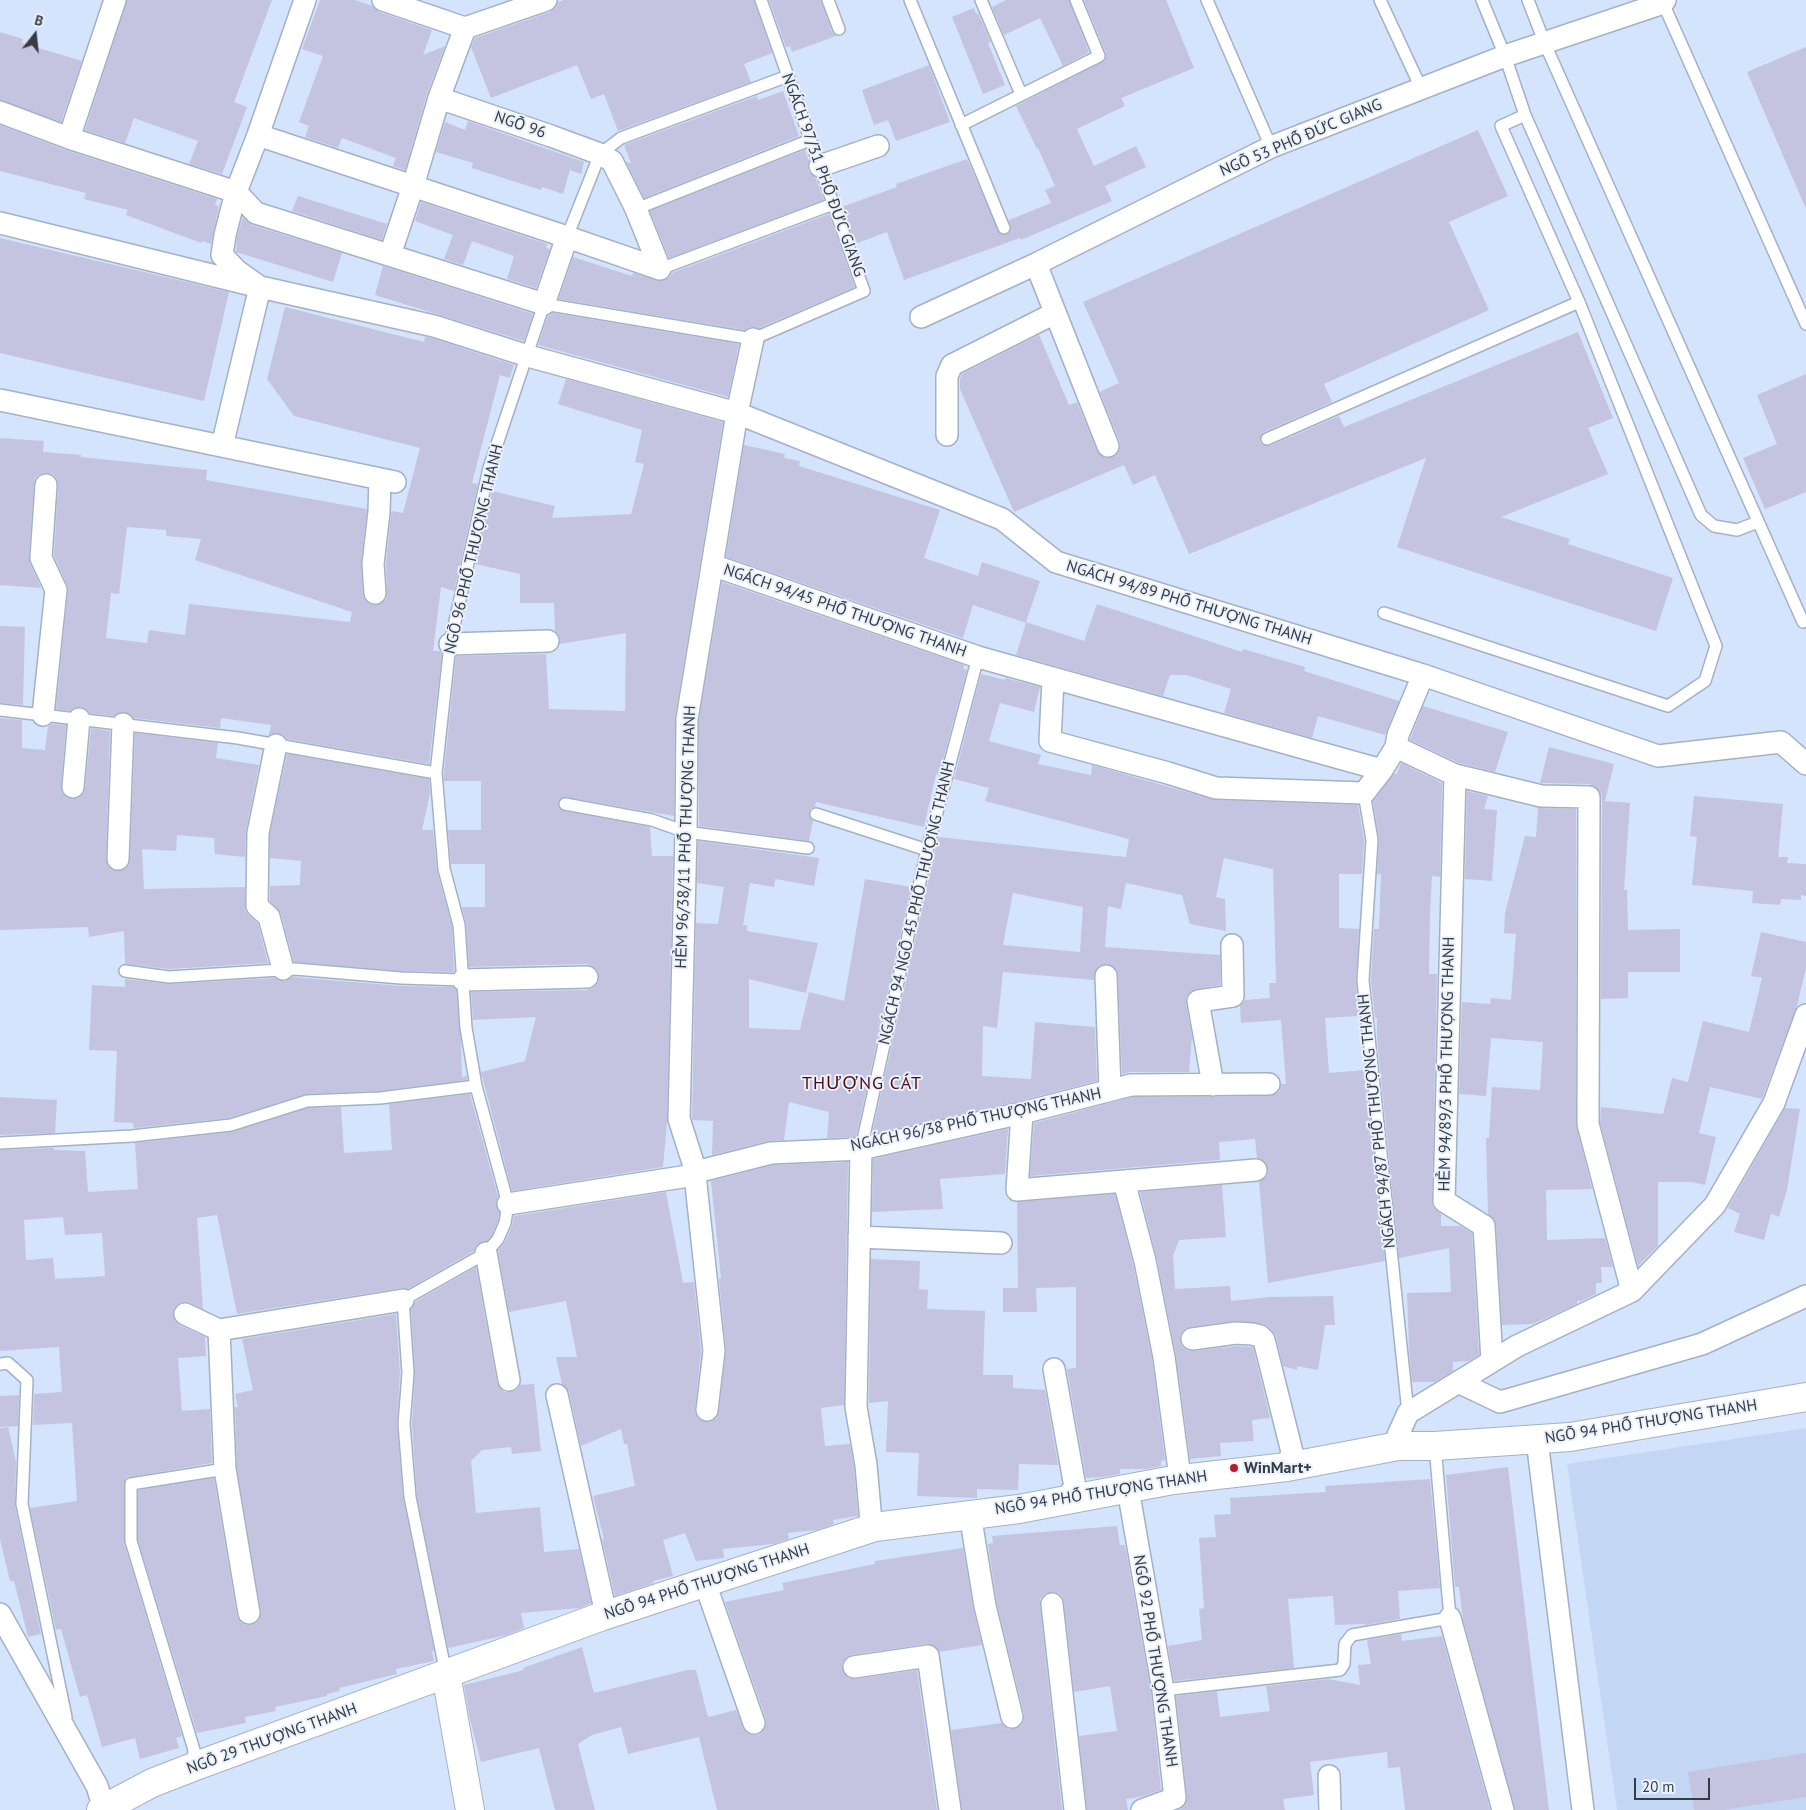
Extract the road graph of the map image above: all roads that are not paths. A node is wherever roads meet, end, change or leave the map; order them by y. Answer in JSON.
{"nodes":[{"id":1,"x":115,"y":0,"type":"edge"},
{"id":2,"x":305,"y":0,"type":"edge"},
{"id":3,"x":383,"y":0,"type":"edge"},
{"id":4,"x":546,"y":0,"type":"edge"},
{"id":5,"x":761,"y":0,"type":"edge"},
{"id":6,"x":828,"y":0,"type":"edge"},
{"id":7,"x":910,"y":0,"type":"edge"},
{"id":8,"x":981,"y":0,"type":"edge"},
{"id":9,"x":1076,"y":0,"type":"edge"},
{"id":10,"x":1207,"y":0,"type":"edge"},
{"id":11,"x":1380,"y":0,"type":"edge"},
{"id":12,"x":1482,"y":0,"type":"edge"},
{"id":13,"x":1528,"y":0,"type":"edge"},
{"id":14,"x":1664,"y":1,"type":"edge"},
{"id":15,"x":465,"y":28,"type":"junction"},
{"id":16,"x":839,"y":29,"type":"dead end"},
{"id":17,"x":1545,"y":44,"type":"junction"},
{"id":18,"x":1506,"y":56,"type":"junction"},
{"id":19,"x":788,"y":76,"type":"junction"},
{"id":20,"x":1421,"y":88,"type":"junction"},
{"id":21,"x":1021,"y":94,"type":"junction"},
{"id":22,"x":439,"y":98,"type":"junction"},
{"id":23,"x":0,"y":112,"type":"edge"},
{"id":24,"x":1525,"y":115,"type":"junction"},
{"id":25,"x":961,"y":125,"type":"junction"},
{"id":26,"x":258,"y":135,"type":"junction"},
{"id":27,"x":69,"y":138,"type":"junction"},
{"id":28,"x":810,"y":140,"type":"junction"},
{"id":29,"x":878,"y":146,"type":"dead end"},
{"id":30,"x":1271,"y":147,"type":"junction"},
{"id":31,"x":600,"y":154,"type":"junction"},
{"id":32,"x":820,"y":166,"type":"junction"},
{"id":33,"x":413,"y":186,"type":"junction"},
{"id":34,"x":236,"y":192,"type":"junction"},
{"id":35,"x":833,"y":204,"type":"junction"},
{"id":36,"x":636,"y":209,"type":"junction"},
{"id":37,"x":0,"y":223,"type":"edge"},
{"id":38,"x":1004,"y":228,"type":"dead end"},
{"id":39,"x":567,"y":236,"type":"junction"},
{"id":40,"x":390,"y":256,"type":"junction"},
{"id":41,"x":1036,"y":264,"type":"junction"},
{"id":42,"x":660,"y":269,"type":"junction"},
{"id":43,"x":260,"y":286,"type":"junction"},
{"id":44,"x":1579,"y":302,"type":"junction"},
{"id":45,"x":544,"y":304,"type":"junction"},
{"id":46,"x":1055,"y":313,"type":"junction"},
{"id":47,"x":921,"y":317,"type":"dead end"},
{"id":48,"x":1806,"y":324,"type":"edge"},
{"id":49,"x":753,"y":339,"type":"junction"},
{"id":50,"x":528,"y":356,"type":"junction"},
{"id":51,"x":0,"y":400,"type":"edge"},
{"id":52,"x":736,"y":413,"type":"junction"},
{"id":53,"x":947,"y":435,"type":"dead end"},
{"id":54,"x":1267,"y":440,"type":"dead end"},
{"id":55,"x":222,"y":446,"type":"junction"},
{"id":56,"x":1108,"y":446,"type":"dead end"},
{"id":57,"x":46,"y":485,"type":"dead end"},
{"id":58,"x":1758,"y":522,"type":"junction"},
{"id":59,"x":712,"y":565,"type":"junction"},
{"id":60,"x":375,"y":593,"type":"dead end"},
{"id":61,"x":1384,"y":613,"type":"dead end"},
{"id":62,"x":1803,"y":622,"type":"dead end"},
{"id":63,"x":548,"y":641,"type":"dead end"},
{"id":64,"x":450,"y":644,"type":"junction"},
{"id":65,"x":978,"y":657,"type":"junction"},
{"id":66,"x":1423,"y":675,"type":"junction"},
{"id":67,"x":1053,"y":680,"type":"junction"},
{"id":68,"x":0,"y":710,"type":"edge"},
{"id":69,"x":42,"y":715,"type":"junction"},
{"id":70,"x":79,"y":719,"type":"junction"},
{"id":71,"x":123,"y":724,"type":"junction"},
{"id":72,"x":276,"y":745,"type":"junction"},
{"id":73,"x":1396,"y":747,"type":"junction"},
{"id":74,"x":1806,"y":764,"type":"edge"},
{"id":75,"x":1382,"y":770,"type":"junction"},
{"id":76,"x":436,"y":774,"type":"junction"},
{"id":77,"x":1455,"y":774,"type":"junction"},
{"id":78,"x":74,"y":787,"type":"dead end"},
{"id":79,"x":1364,"y":793,"type":"junction"},
{"id":80,"x":564,"y":804,"type":"dead end"},
{"id":81,"x":816,"y":814,"type":"dead end"},
{"id":82,"x":686,"y":832,"type":"junction"},
{"id":83,"x":808,"y":848,"type":"dead end"},
{"id":84,"x":926,"y":850,"type":"junction"},
{"id":85,"x":118,"y":859,"type":"dead end"},
{"id":86,"x":1232,"y":945,"type":"dead end"},
{"id":87,"x":283,"y":970,"type":"junction"},
{"id":88,"x":125,"y":971,"type":"dead end"},
{"id":89,"x":587,"y":976,"type":"dead end"},
{"id":90,"x":1106,"y":976,"type":"dead end"},
{"id":91,"x":463,"y":980,"type":"junction"},
{"id":92,"x":1806,"y":1015,"type":"edge"},
{"id":93,"x":1213,"y":1084,"type":"junction"},
{"id":94,"x":1269,"y":1084,"type":"dead end"},
{"id":95,"x":476,"y":1086,"type":"junction"},
{"id":96,"x":1110,"y":1090,"type":"junction"},
{"id":97,"x":1022,"y":1113,"type":"junction"},
{"id":98,"x":0,"y":1143,"type":"edge"},
{"id":99,"x":861,"y":1149,"type":"junction"},
{"id":100,"x":1256,"y":1170,"type":"dead end"},
{"id":101,"x":696,"y":1174,"type":"junction"},
{"id":102,"x":1124,"y":1181,"type":"junction"},
{"id":103,"x":508,"y":1204,"type":"junction"},
{"id":104,"x":859,"y":1237,"type":"junction"},
{"id":105,"x":1001,"y":1243,"type":"dead end"},
{"id":106,"x":486,"y":1253,"type":"junction"},
{"id":107,"x":1632,"y":1292,"type":"junction"},
{"id":108,"x":1806,"y":1296,"type":"edge"},
{"id":109,"x":403,"y":1300,"type":"junction"},
{"id":110,"x":185,"y":1314,"type":"dead end"},
{"id":111,"x":219,"y":1330,"type":"junction"},
{"id":112,"x":1192,"y":1338,"type":"dead end"},
{"id":113,"x":1492,"y":1361,"type":"junction"},
{"id":114,"x":0,"y":1364,"type":"edge"},
{"id":115,"x":1054,"y":1369,"type":"dead end"},
{"id":116,"x":509,"y":1380,"type":"dead end"},
{"id":117,"x":1458,"y":1382,"type":"junction"},
{"id":118,"x":557,"y":1395,"type":"dead end"},
{"id":119,"x":1806,"y":1397,"type":"edge"},
{"id":120,"x":707,"y":1410,"type":"dead end"},
{"id":121,"x":1408,"y":1413,"type":"junction"},
{"id":122,"x":1536,"y":1440,"type":"junction"},
{"id":123,"x":1398,"y":1446,"type":"junction"},
{"id":124,"x":1435,"y":1446,"type":"junction"},
{"id":125,"x":1287,"y":1467,"type":"junction"},
{"id":126,"x":225,"y":1469,"type":"junction"},
{"id":127,"x":1173,"y":1480,"type":"junction"},
{"id":128,"x":1128,"y":1489,"type":"junction"},
{"id":129,"x":1064,"y":1501,"type":"junction"},
{"id":130,"x":970,"y":1514,"type":"junction"},
{"id":131,"x":875,"y":1527,"type":"junction"},
{"id":132,"x":704,"y":1583,"type":"junction"},
{"id":133,"x":1052,"y":1604,"type":"dead end"},
{"id":134,"x":249,"y":1613,"type":"dead end"},
{"id":135,"x":0,"y":1614,"type":"edge"},
{"id":136,"x":600,"y":1617,"type":"junction"},
{"id":137,"x":1450,"y":1618,"type":"junction"},
{"id":138,"x":854,"y":1667,"type":"dead end"},
{"id":139,"x":446,"y":1674,"type":"junction"},
{"id":140,"x":1163,"y":1690,"type":"junction"},
{"id":141,"x":1012,"y":1717,"type":"dead end"},
{"id":142,"x":754,"y":1723,"type":"dead end"},
{"id":143,"x":69,"y":1736,"type":"junction"},
{"id":144,"x":193,"y":1768,"type":"junction"},
{"id":145,"x":1329,"y":1776,"type":"dead end"},
{"id":146,"x":103,"y":1809,"type":"edge"},
{"id":147,"x":470,"y":1810,"type":"edge"},
{"id":148,"x":950,"y":1810,"type":"edge"},
{"id":149,"x":1075,"y":1810,"type":"edge"},
{"id":150,"x":1142,"y":1810,"type":"edge"},
{"id":151,"x":1330,"y":1810,"type":"edge"},
{"id":152,"x":1503,"y":1810,"type":"edge"},
{"id":153,"x":1583,"y":1810,"type":"edge"}],
"edges":[{"from":1,"to":27,"type":"street"},
{"from":2,"to":26,"type":"street"},
{"from":3,"to":15,"type":"street"},
{"from":4,"to":15,"type":"street"},
{"from":5,"to":19,"type":"lane","name":"NGÁCH 97/31 PHỐ ĐỨC GIANG"},
{"from":6,"to":16,"type":"lane"},
{"from":7,"to":25,"type":"lane"},
{"from":8,"to":21,"type":"lane"},
{"from":9,"to":21,"type":"lane"},
{"from":10,"to":30,"type":"lane"},
{"from":11,"to":20,"type":"lane"},
{"from":12,"to":18,"type":"lane"},
{"from":13,"to":17,"type":"lane"},
{"from":14,"to":17,"type":"street","name":"NGÕ 53 PHỐ ĐỨC GIANG"},
{"from":14,"to":48,"type":"lane"},
{"from":15,"to":22,"type":"street"},
{"from":17,"to":18,"type":"street","name":"NGÕ 53 PHỐ ĐỨC GIANG"},
{"from":17,"to":58,"type":"lane"},
{"from":18,"to":20,"type":"street","name":"NGÕ 53 PHỐ ĐỨC GIANG"},
{"from":18,"to":24,"type":"lane"},
{"from":19,"to":28,"type":"lane","name":"NGÁCH 97/31 PHỐ ĐỨC GIANG"},
{"from":19,"to":31,"type":"lane"},
{"from":20,"to":30,"type":"street","name":"NGÕ 53 PHỐ ĐỨC GIANG"},
{"from":21,"to":25,"type":"lane"},
{"from":22,"to":31,"type":"street","name":"NGÕ 96"},
{"from":22,"to":33,"type":"street"},
{"from":23,"to":27,"type":"street"},
{"from":24,"to":44,"type":"lane"},
{"from":24,"to":58,"type":"lane"},
{"from":25,"to":38,"type":"lane"},
{"from":26,"to":33,"type":"street"},
{"from":26,"to":34,"type":"street"},
{"from":27,"to":34,"type":"street"},
{"from":28,"to":32,"type":"lane","name":"NGÁCH 97/31 PHỐ ĐỨC GIANG"},
{"from":28,"to":36,"type":"lane"},
{"from":29,"to":32,"type":"street"},
{"from":30,"to":41,"type":"street","name":"NGÕ 53 PHỐ ĐỨC GIANG"},
{"from":31,"to":36,"type":"street"},
{"from":31,"to":39,"type":"lane","name":"NGÕ 96 PHỐ THƯỢNG THANH"},
{"from":32,"to":35,"type":"lane","name":"NGÁCH 97/31 PHỐ ĐỨC GIANG"},
{"from":33,"to":39,"type":"street"},
{"from":33,"to":40,"type":"street"},
{"from":34,"to":40,"type":"street"},
{"from":34,"to":43,"type":"street"},
{"from":35,"to":42,"type":"lane"},
{"from":35,"to":49,"type":"lane","name":"NGÁCH 97/31 PHỐ ĐỨC GIANG"},
{"from":36,"to":42,"type":"street"},
{"from":37,"to":43,"type":"street","name":"NGÁCH 94/89 PHỐ THƯỢNG THANH"},
{"from":39,"to":42,"type":"street"},
{"from":39,"to":45,"type":"street","name":"NGÕ 96 PHỐ THƯỢNG THANH"},
{"from":40,"to":45,"type":"street"},
{"from":41,"to":46,"type":"street"},
{"from":41,"to":47,"type":"street","name":"NGÕ 53 PHỐ ĐỨC GIANG"},
{"from":43,"to":50,"type":"street","name":"NGÁCH 94/89 PHỐ THƯỢNG THANH"},
{"from":43,"to":55,"type":"street"},
{"from":44,"to":54,"type":"lane"},
{"from":44,"to":61,"type":"lane"},
{"from":45,"to":49,"type":"lane"},
{"from":45,"to":50,"type":"lane","name":"NGÕ 96 PHỐ THƯỢNG THANH"},
{"from":46,"to":53,"type":"street"},
{"from":46,"to":56,"type":"street"},
{"from":49,"to":52,"type":"street","name":"HẺM 96/38/11 PHỐ THƯỢNG THANH"},
{"from":50,"to":52,"type":"street","name":"NGÁCH 94/89 PHỐ THƯỢNG THANH"},
{"from":50,"to":64,"type":"lane","name":"NGÕ 96 PHỐ THƯỢNG THANH"},
{"from":51,"to":55,"type":"street"},
{"from":52,"to":59,"type":"street","name":"HẺM 96/38/11 PHỐ THƯỢNG THANH"},
{"from":52,"to":66,"type":"street","name":"NGÁCH 94/89 PHỐ THƯỢNG THANH"},
{"from":55,"to":60,"type":"street"},
{"from":57,"to":69,"type":"street"},
{"from":58,"to":62,"type":"lane"},
{"from":59,"to":65,"type":"street","name":"NGÁCH 94/45 PHỐ THƯỢNG THANH"},
{"from":59,"to":82,"type":"street","name":"HẺM 96/38/11 PHỐ THƯỢNG THANH"},
{"from":63,"to":64,"type":"street"},
{"from":64,"to":76,"type":"lane","name":"NGÕ 96 PHỐ THƯỢNG THANH"},
{"from":65,"to":67,"type":"street","name":"NGÁCH 94/45 PHỐ THƯỢNG THANH"},
{"from":65,"to":84,"type":"lane","name":"NGÁCH 94 NGÕ 45 PHỐ THƯỢNG THANH"},
{"from":66,"to":73,"type":"street"},
{"from":66,"to":74,"type":"street","name":"NGÁCH 94/89 PHỐ THƯỢNG THANH"},
{"from":67,"to":75,"type":"street","name":"NGÁCH 94/45 PHỐ THƯỢNG THANH"},
{"from":67,"to":79,"type":"street"},
{"from":68,"to":69,"type":"lane"},
{"from":69,"to":70,"type":"lane"},
{"from":70,"to":71,"type":"lane"},
{"from":70,"to":78,"type":"street"},
{"from":71,"to":72,"type":"lane"},
{"from":71,"to":85,"type":"street"},
{"from":72,"to":76,"type":"lane"},
{"from":72,"to":87,"type":"street"},
{"from":73,"to":75,"type":"street"},
{"from":73,"to":77,"type":"street"},
{"from":75,"to":79,"type":"street"},
{"from":76,"to":91,"type":"lane","name":"NGÕ 96 PHỐ THƯỢNG THANH"},
{"from":77,"to":107,"type":"street"},
{"from":77,"to":113,"type":"street","name":"HẺM 94/89/3 PHỐ THƯỢNG THANH"},
{"from":79,"to":121,"type":"lane","name":"NGÁCH 94/87 PHỐ THƯỢNG THANH"},
{"from":80,"to":82,"type":"lane"},
{"from":81,"to":84,"type":"lane"},
{"from":82,"to":83,"type":"lane"},
{"from":82,"to":101,"type":"street","name":"HẺM 96/38/11 PHỐ THƯỢNG THANH"},
{"from":84,"to":99,"type":"lane","name":"NGÁCH 94 NGÕ 45 PHỐ THƯỢNG THANH"},
{"from":86,"to":93,"type":"street"},
{"from":87,"to":88,"type":"lane"},
{"from":87,"to":91,"type":"lane"},
{"from":89,"to":91,"type":"street"},
{"from":90,"to":96,"type":"street"},
{"from":91,"to":95,"type":"lane","name":"NGÕ 96 PHỐ THƯỢNG THANH"},
{"from":92,"to":107,"type":"street"},
{"from":93,"to":94,"type":"street","name":"NGÁCH 96/38 PHỐ THƯỢNG THANH"},
{"from":93,"to":96,"type":"street","name":"NGÁCH 96/38 PHỐ THƯỢNG THANH"},
{"from":95,"to":98,"type":"lane"},
{"from":95,"to":103,"type":"lane","name":"NGÕ 96 PHỐ THƯỢNG THANH"},
{"from":96,"to":97,"type":"street","name":"NGÁCH 96/38 PHỐ THƯỢNG THANH"},
{"from":97,"to":99,"type":"street","name":"NGÁCH 96/38 PHỐ THƯỢNG THANH"},
{"from":97,"to":102,"type":"street"},
{"from":99,"to":101,"type":"street","name":"NGÁCH 96/38 PHỐ THƯỢNG THANH"},
{"from":99,"to":104,"type":"street"},
{"from":100,"to":102,"type":"street"},
{"from":101,"to":103,"type":"street","name":"NGÁCH 96/38 PHỐ THƯỢNG THANH"},
{"from":101,"to":120,"type":"street","name":"HẺM 96/38/11 PHỐ THƯỢNG THANH"},
{"from":102,"to":127,"type":"street"},
{"from":103,"to":106,"type":"lane","name":"NGÕ 96 PHỐ THƯỢNG THANH"},
{"from":104,"to":105,"type":"street"},
{"from":104,"to":131,"type":"street"},
{"from":106,"to":109,"type":"lane","name":"NGÕ 96 PHỐ THƯỢNG THANH"},
{"from":106,"to":116,"type":"street"},
{"from":107,"to":113,"type":"street"},
{"from":108,"to":117,"type":"street"},
{"from":109,"to":111,"type":"street"},
{"from":109,"to":139,"type":"lane"},
{"from":110,"to":111,"type":"street"},
{"from":111,"to":126,"type":"street"},
{"from":112,"to":125,"type":"street"},
{"from":113,"to":117,"type":"street"},
{"from":114,"to":143,"type":"lane"},
{"from":115,"to":129,"type":"street"},
{"from":117,"to":121,"type":"street"},
{"from":118,"to":136,"type":"street"},
{"from":119,"to":122,"type":"street","name":"NGÕ 94 PHỐ THƯỢNG THANH"},
{"from":121,"to":123,"type":"street","name":"NGÁCH 94/87 PHỐ THƯỢNG THANH"},
{"from":122,"to":124,"type":"street","name":"NGÕ 94 PHỐ THƯỢNG THANH"},
{"from":122,"to":153,"type":"street"},
{"from":123,"to":124,"type":"street","name":"NGÕ 94 PHỐ THƯỢNG THANH"},
{"from":123,"to":125,"type":"street","name":"NGÕ 94 PHỐ THƯỢNG THANH"},
{"from":124,"to":137,"type":"lane"},
{"from":125,"to":127,"type":"street","name":"NGÕ 94 PHỐ THƯỢNG THANH"},
{"from":126,"to":134,"type":"street"},
{"from":126,"to":144,"type":"lane"},
{"from":127,"to":128,"type":"street","name":"NGÕ 94 PHỐ THƯỢNG THANH"},
{"from":128,"to":129,"type":"street","name":"NGÕ 94 PHỐ THƯỢNG THANH"},
{"from":128,"to":140,"type":"street","name":"NGÕ 92 PHỐ THƯỢNG THANH"},
{"from":129,"to":130,"type":"street","name":"NGÕ 94 PHỐ THƯỢNG THANH"},
{"from":130,"to":131,"type":"street","name":"NGÕ 94 PHỐ THƯỢNG THANH"},
{"from":130,"to":141,"type":"street"},
{"from":131,"to":132,"type":"street","name":"NGÕ 94 PHỐ THƯỢNG THANH"},
{"from":132,"to":136,"type":"street","name":"NGÕ 94 PHỐ THƯỢNG THANH"},
{"from":132,"to":142,"type":"street"},
{"from":133,"to":149,"type":"street"},
{"from":135,"to":143,"type":"street"},
{"from":136,"to":139,"type":"street","name":"NGÕ 94 PHỐ THƯỢNG THANH"},
{"from":137,"to":140,"type":"lane"},
{"from":137,"to":152,"type":"street"},
{"from":138,"to":148,"type":"street"},
{"from":139,"to":144,"type":"street","name":"NGÕ 29 THƯỢNG THANH"},
{"from":139,"to":147,"type":"street"},
{"from":140,"to":150,"type":"street","name":"NGÕ 92 PHỐ THƯỢNG THANH"},
{"from":143,"to":146,"type":"street"},
{"from":144,"to":146,"type":"street","name":"NGÕ 29 THƯỢNG THANH"},
{"from":145,"to":151,"type":"street"}]}
